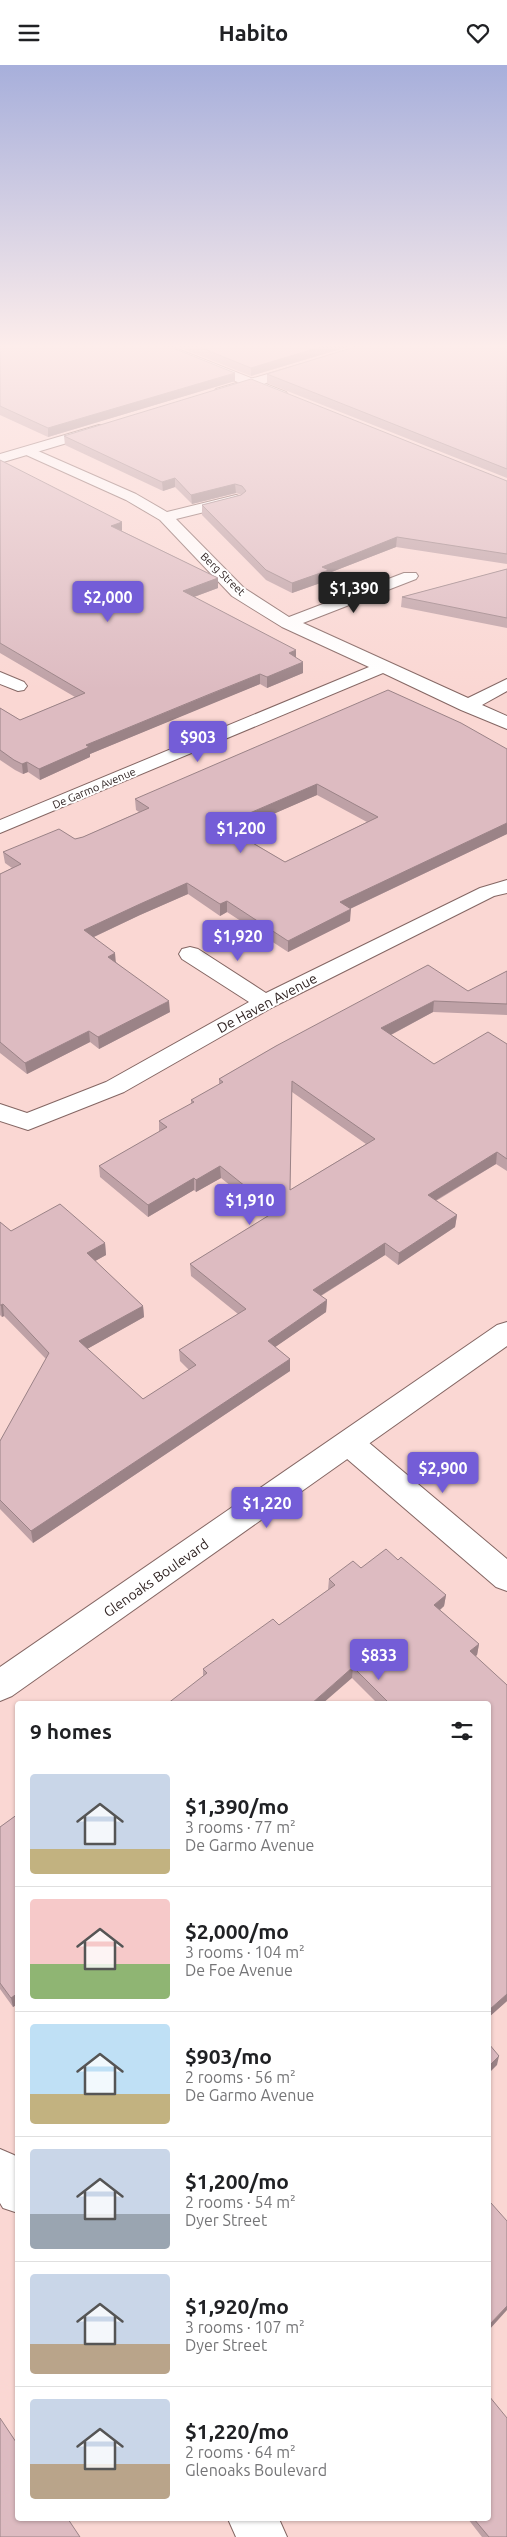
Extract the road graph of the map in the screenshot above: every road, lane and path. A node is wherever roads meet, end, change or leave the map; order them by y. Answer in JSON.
{"nodes":[{"id":1,"x":47,"y":459,"type":"edge"},
{"id":2,"x":236,"y":500,"type":"edge"},
{"id":3,"x":165,"y":517,"type":"junction"},
{"id":4,"x":410,"y":575,"type":"dead end"},
{"id":5,"x":288,"y":623,"type":"junction"},
{"id":6,"x":383,"y":667,"type":"junction"},
{"id":7,"x":0,"y":677,"type":"edge"},
{"id":8,"x":507,"y":684,"type":"edge"},
{"id":9,"x":18,"y":686,"type":"dead end"},
{"id":10,"x":467,"y":706,"type":"junction"},
{"id":11,"x":507,"y":723,"type":"edge"},
{"id":12,"x":0,"y":827,"type":"edge"},
{"id":13,"x":507,"y":886,"type":"edge"},
{"id":14,"x":190,"y":954,"type":"dead end"},
{"id":15,"x":265,"y":1002,"type":"junction"},
{"id":16,"x":0,"y":1112,"type":"edge"},
{"id":17,"x":507,"y":1332,"type":"edge"},
{"id":18,"x":350,"y":1444,"type":"junction"},
{"id":19,"x":507,"y":1579,"type":"edge"},
{"id":20,"x":0,"y":1686,"type":"edge"},
{"id":21,"x":0,"y":2169,"type":"edge"},
{"id":22,"x":15,"y":2189,"type":"edge"},
{"id":23,"x":252,"y":2521,"type":"edge"},
{"id":24,"x":264,"y":2537,"type":"edge"}],
"edges":[{"from":1,"to":3,"type":"street","name":"Berg Street"},
{"from":2,"to":3,"type":"street"},
{"from":3,"to":5,"type":"street","name":"Berg Street"},
{"from":4,"to":5,"type":"street"},
{"from":5,"to":6,"type":"street","name":"Berg Street"},
{"from":6,"to":10,"type":"street","name":"Berg Street"},
{"from":6,"to":12,"type":"street","name":"De Garmo Avenue"},
{"from":7,"to":9,"type":"street"},
{"from":8,"to":10,"type":"street"},
{"from":10,"to":11,"type":"street","name":"Berg Street"},
{"from":13,"to":15,"type":"street","name":"De Haven Avenue"},
{"from":14,"to":15,"type":"street"},
{"from":15,"to":16,"type":"street","name":"De Haven Avenue"},
{"from":17,"to":18,"type":"street","name":"Glenoaks Boulevard"},
{"from":18,"to":19,"type":"street"},
{"from":18,"to":20,"type":"street","name":"Glenoaks Boulevard"},
{"from":21,"to":22,"type":"street"},
{"from":23,"to":24,"type":"street"}]}
